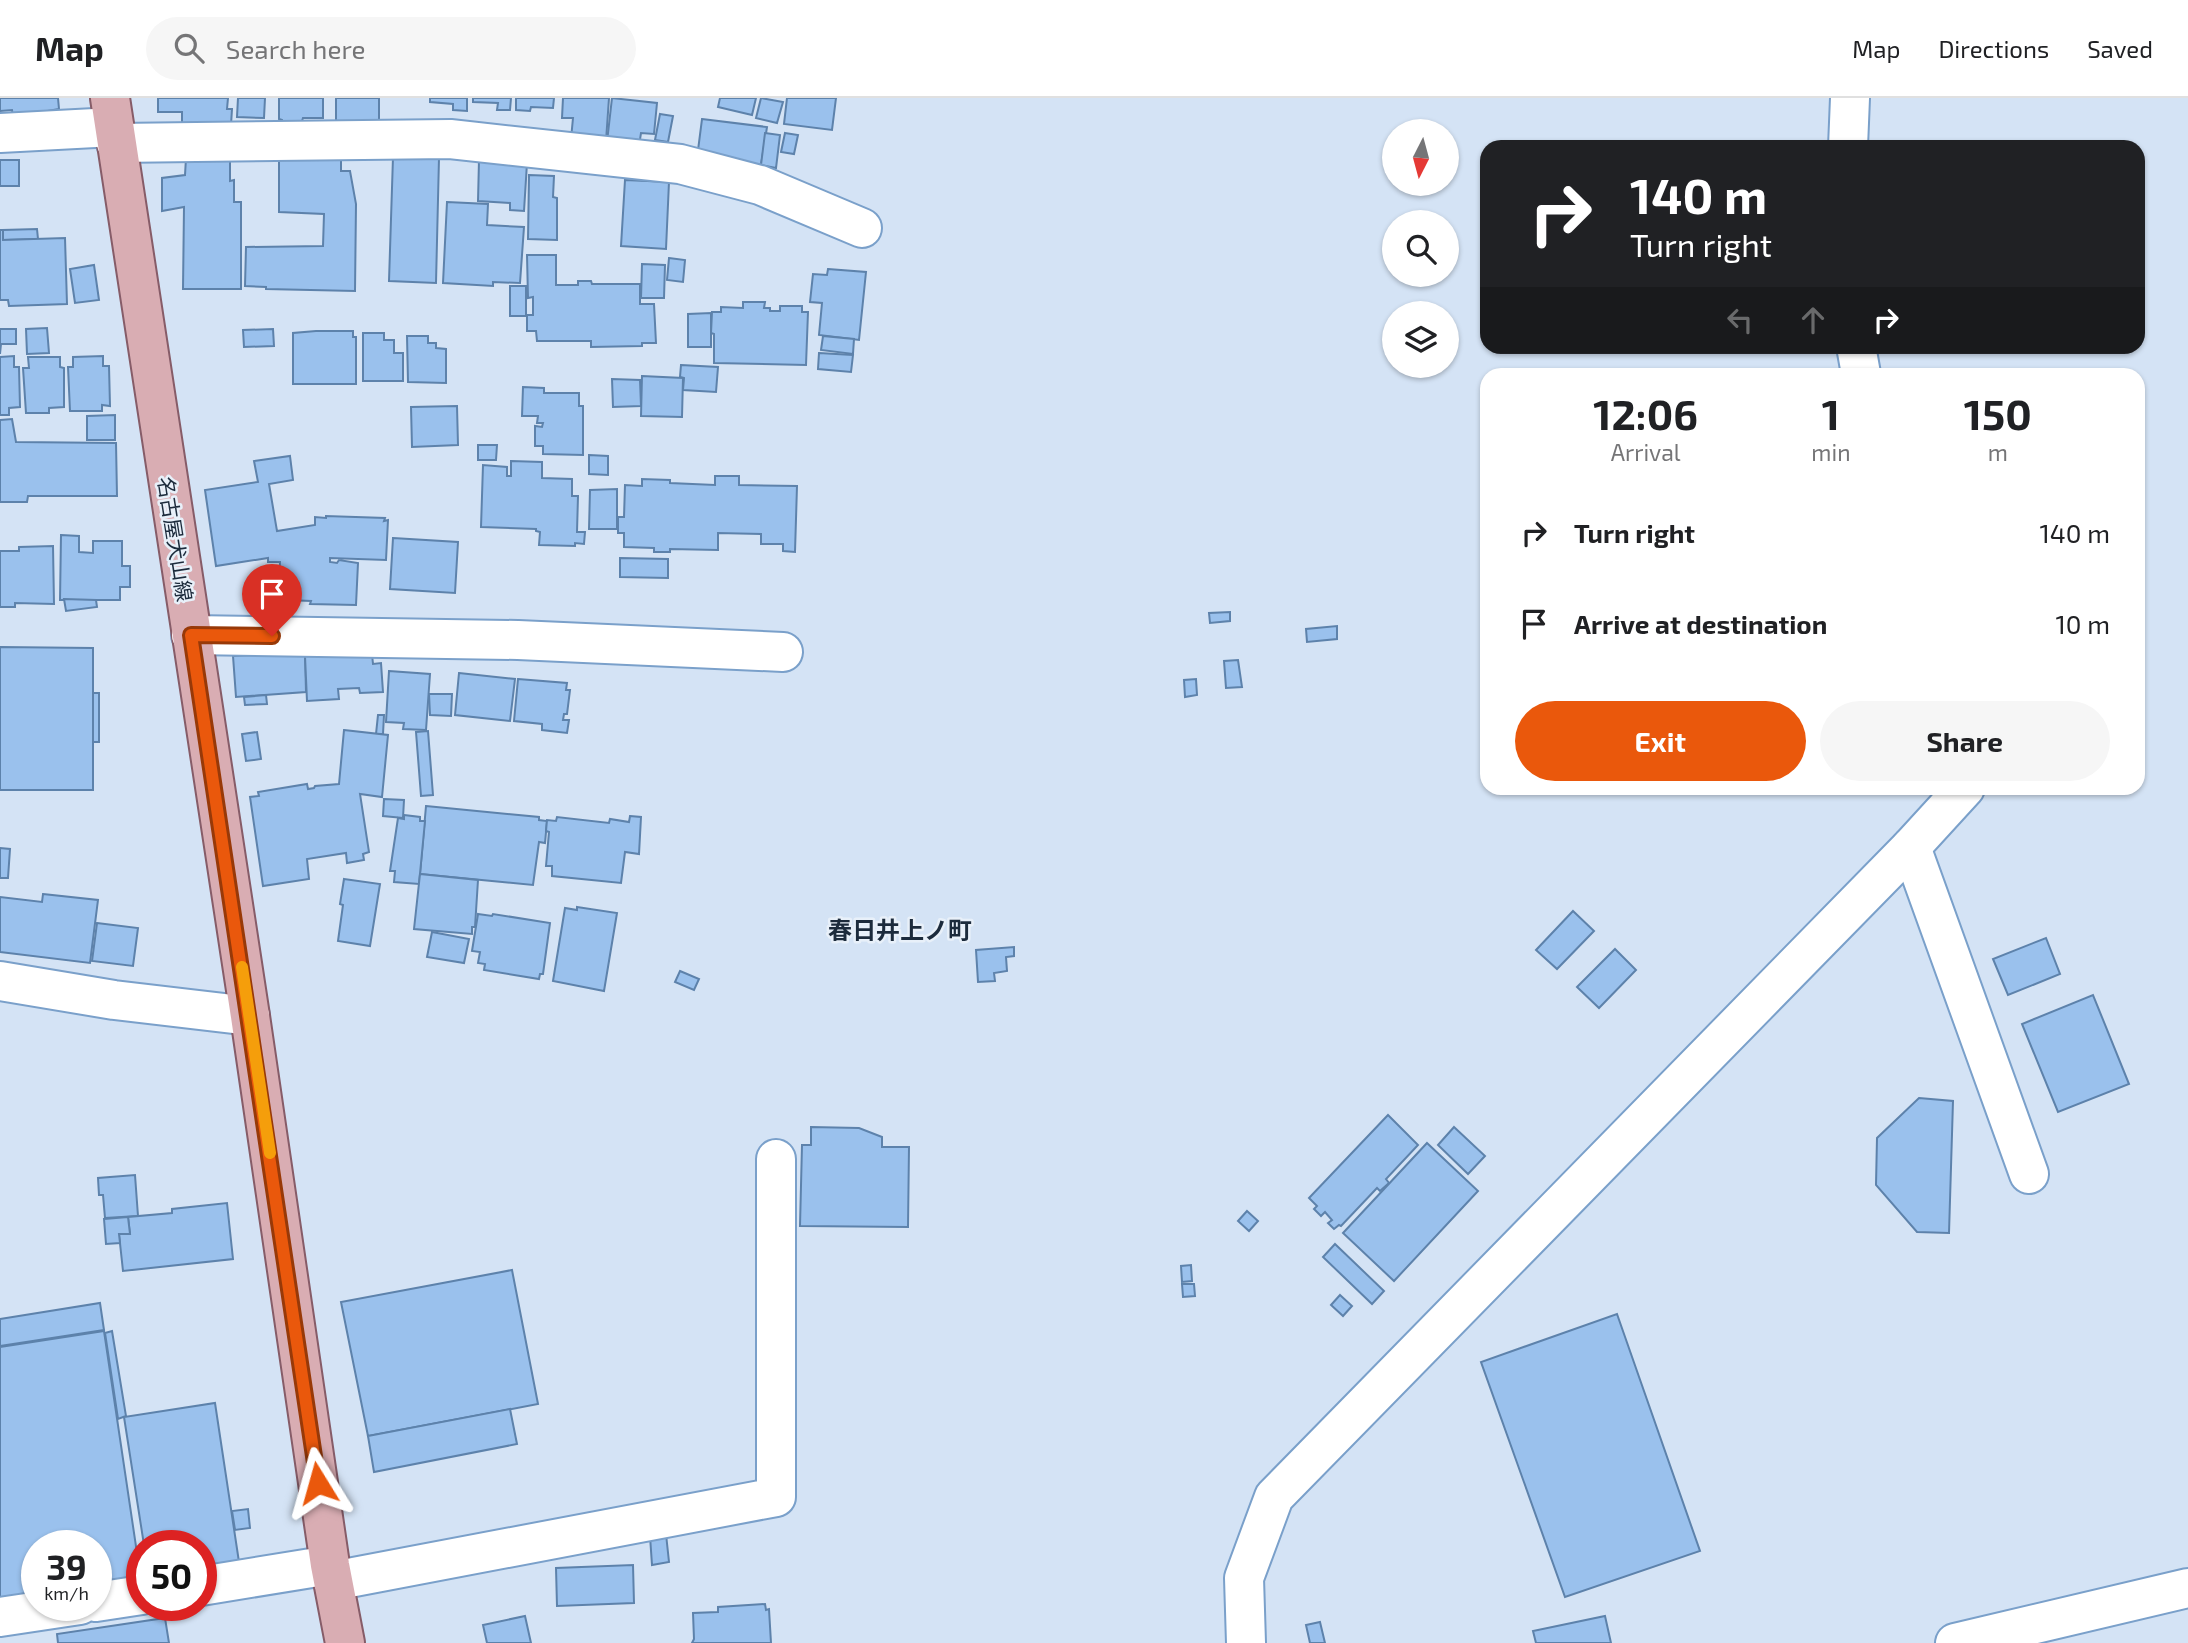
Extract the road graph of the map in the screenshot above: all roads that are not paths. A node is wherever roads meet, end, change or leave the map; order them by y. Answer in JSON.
{"nodes":[{"id":1,"x":1850,"y":98,"type":"edge"},
{"id":2,"x":114,"y":123,"type":"edge"},
{"id":3,"x":0,"y":133,"type":"edge"},
{"id":4,"x":1848,"y":140,"type":"edge"},
{"id":5,"x":862,"y":228,"type":"dead end"},
{"id":6,"x":191,"y":635,"type":"junction"},
{"id":7,"x":783,"y":652,"type":"dead end"},
{"id":8,"x":1959,"y":795,"type":"edge"},
{"id":9,"x":1911,"y":847,"type":"junction"},
{"id":10,"x":0,"y":982,"type":"edge"},
{"id":11,"x":250,"y":1016,"type":"junction"},
{"id":12,"x":776,"y":1159,"type":"dead end"},
{"id":13,"x":2029,"y":1174,"type":"dead end"},
{"id":14,"x":332,"y":1573,"type":"junction"},
{"id":15,"x":217,"y":1584,"type":"edge"},
{"id":16,"x":2188,"y":1588,"type":"edge"},
{"id":17,"x":21,"y":1614,"type":"edge"},
{"id":18,"x":0,"y":1617,"type":"edge"},
{"id":19,"x":345,"y":1643,"type":"edge"},
{"id":20,"x":1246,"y":1643,"type":"edge"},
{"id":21,"x":1955,"y":1643,"type":"edge"}],
"edges":[{"from":1,"to":4,"type":"street"},
{"from":2,"to":3,"type":"street"},
{"from":2,"to":5,"type":"street"},
{"from":2,"to":6,"type":"main road","name":"名古屋犬山線"},
{"from":6,"to":7,"type":"street"},
{"from":6,"to":11,"type":"main road","name":"名古屋犬山線"},
{"from":8,"to":9,"type":"street"},
{"from":9,"to":13,"type":"street"},
{"from":9,"to":20,"type":"street"},
{"from":10,"to":11,"type":"street"},
{"from":11,"to":14,"type":"main road","name":"名古屋犬山線"},
{"from":12,"to":14,"type":"street"},
{"from":14,"to":15,"type":"street"},
{"from":14,"to":19,"type":"main road","name":"名古屋犬山線"},
{"from":16,"to":21,"type":"street"},
{"from":17,"to":18,"type":"street"}]}
